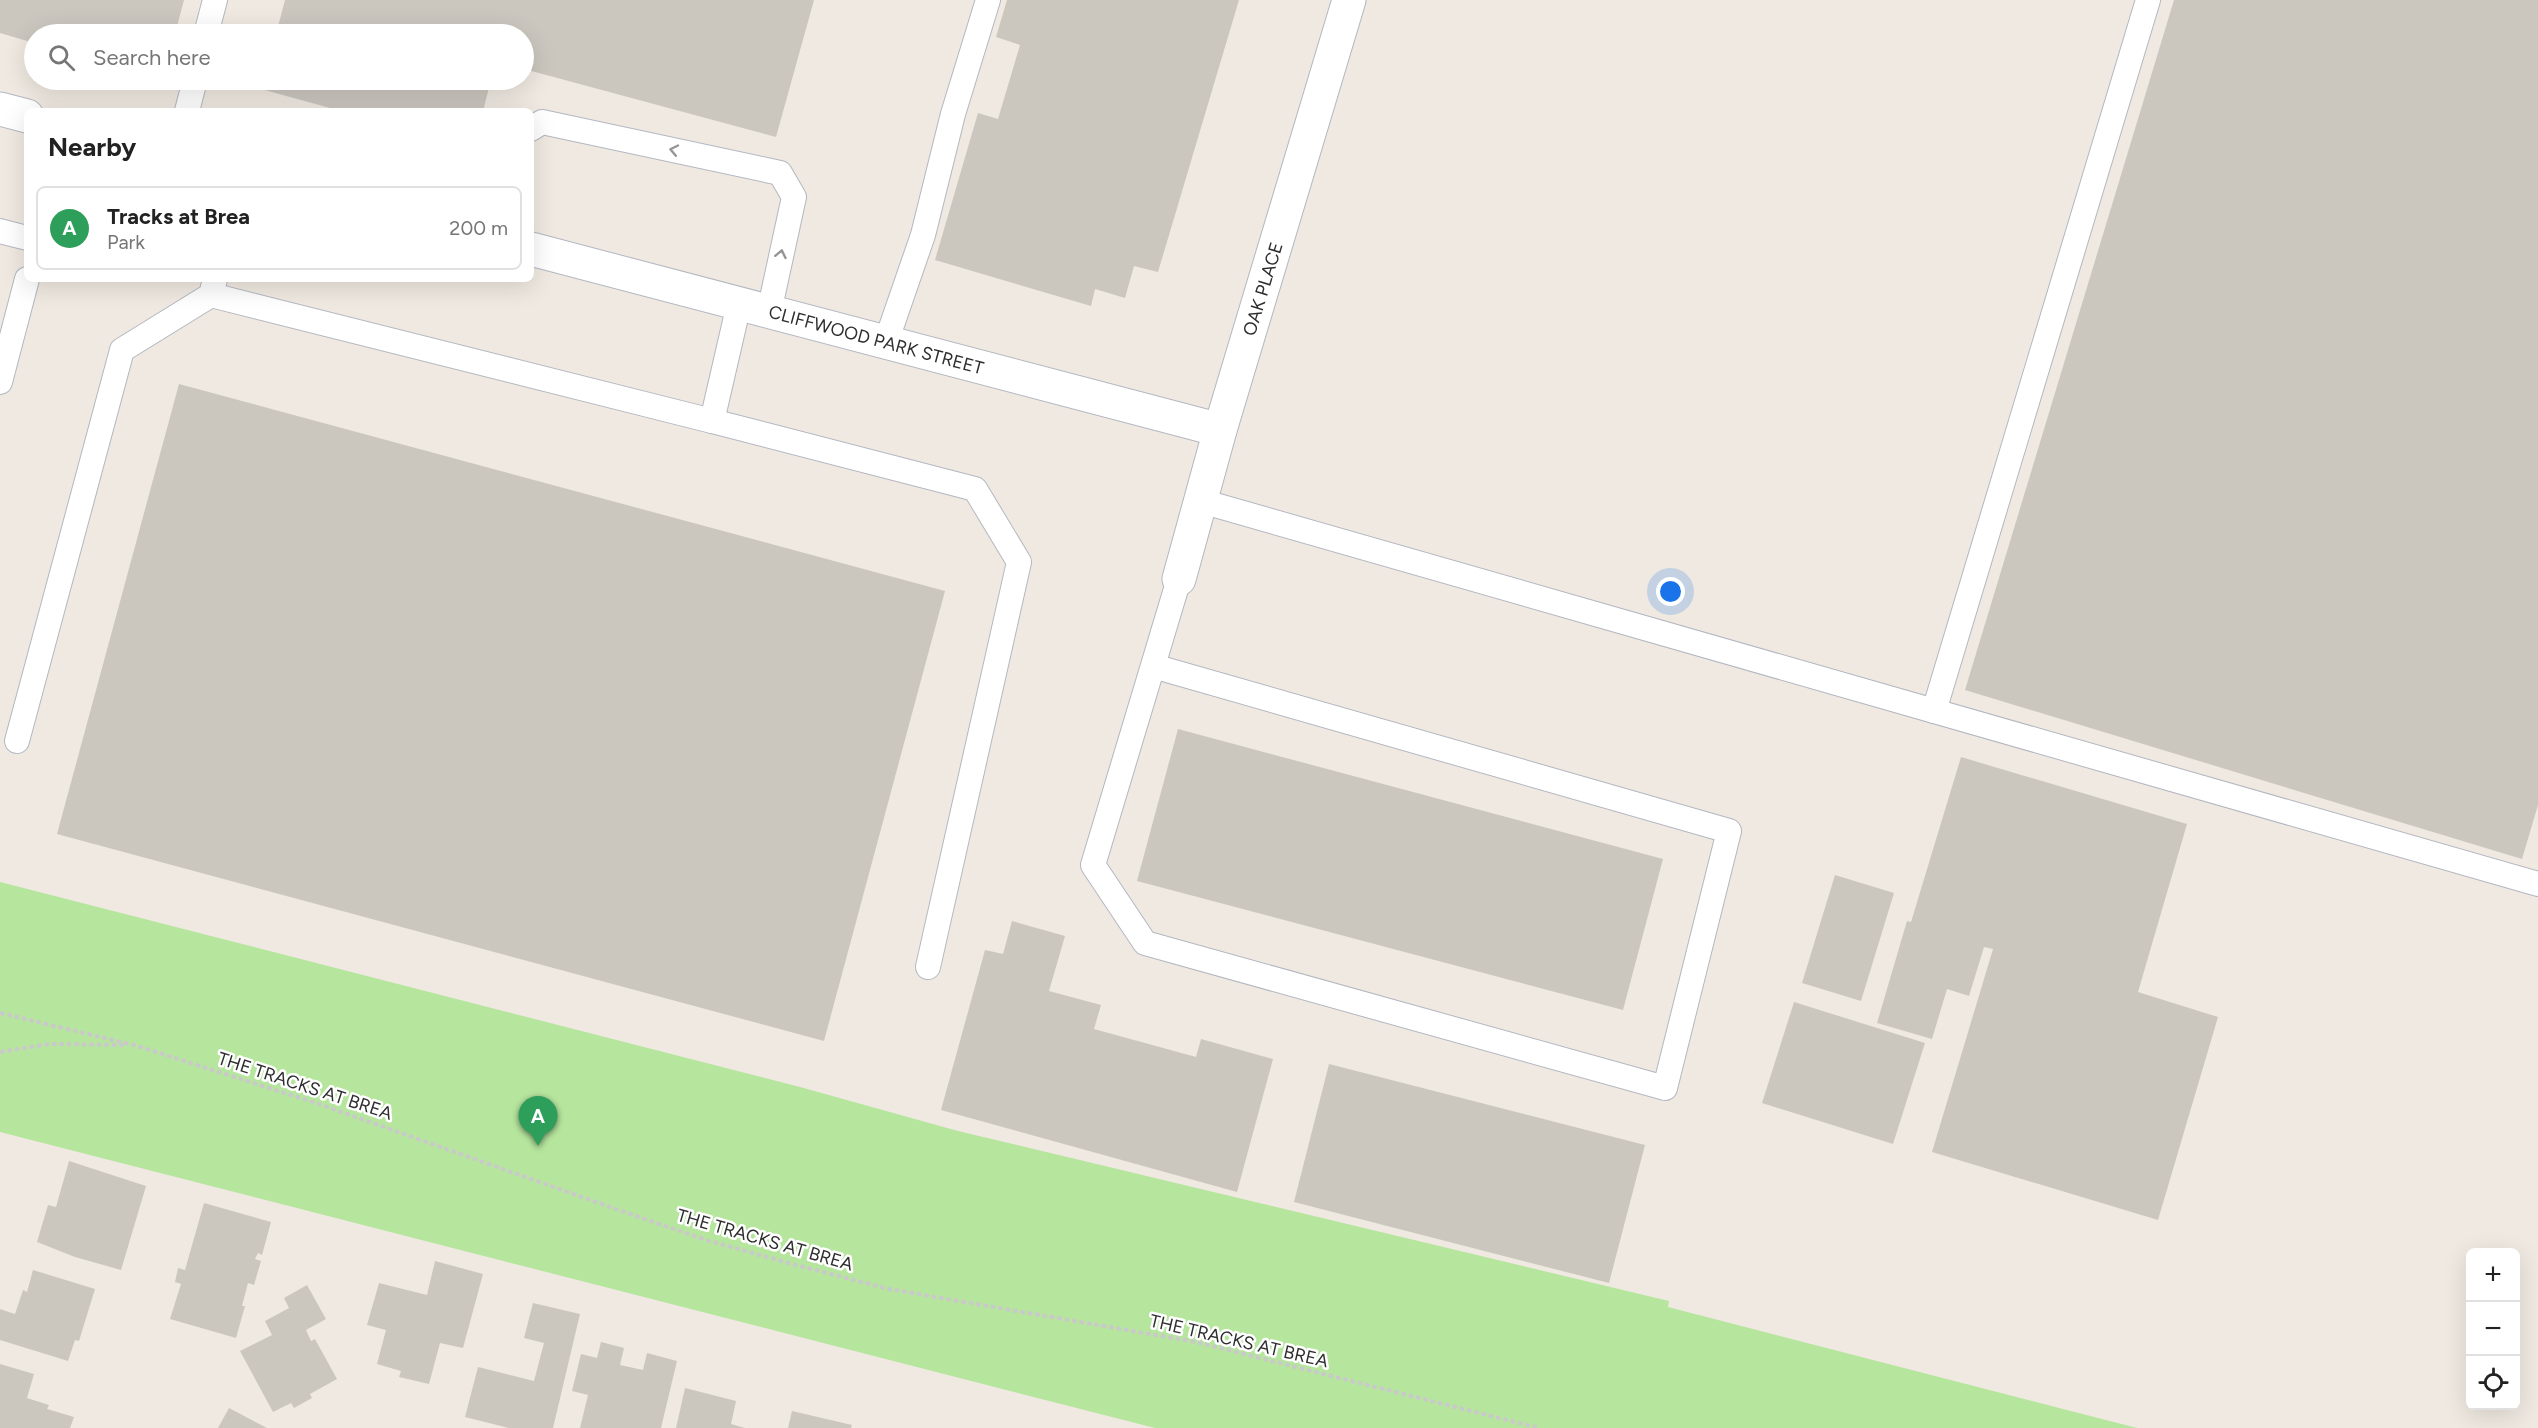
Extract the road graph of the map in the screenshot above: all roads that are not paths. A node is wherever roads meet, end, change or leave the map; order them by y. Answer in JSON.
{"nodes":[{"id":1,"x":215,"y":0,"type":"edge"},
{"id":2,"x":988,"y":0,"type":"edge"},
{"id":3,"x":1349,"y":0,"type":"edge"},
{"id":4,"x":2148,"y":0,"type":"edge"},
{"id":5,"x":209,"y":24,"type":"edge"},
{"id":6,"x":192,"y":90,"type":"edge"},
{"id":7,"x":188,"y":108,"type":"edge"},
{"id":8,"x":0,"y":109,"type":"edge"},
{"id":9,"x":24,"y":115,"type":"edge"},
{"id":10,"x":534,"y":127,"type":"edge"},
{"id":11,"x":0,"y":231,"type":"edge"},
{"id":12,"x":24,"y":237,"type":"edge"},
{"id":13,"x":534,"y":250,"type":"edge"},
{"id":14,"x":26,"y":282,"type":"edge"},
{"id":15,"x":213,"y":287,"type":"edge"},
{"id":16,"x":754,"y":308,"type":"junction"},
{"id":17,"x":886,"y":342,"type":"junction"},
{"id":18,"x":0,"y":382,"type":"edge"},
{"id":19,"x":712,"y":422,"type":"junction"},
{"id":20,"x":1220,"y":430,"type":"junction"},
{"id":21,"x":1201,"y":501,"type":"junction"},
{"id":22,"x":1179,"y":579,"type":"joint"},
{"id":23,"x":1152,"y":666,"type":"junction"},
{"id":24,"x":1934,"y":711,"type":"junction"},
{"id":25,"x":17,"y":741,"type":"dead end"},
{"id":26,"x":2538,"y":884,"type":"edge"},
{"id":27,"x":928,"y":967,"type":"dead end"}],
"edges":[{"from":1,"to":5,"type":"lane"},
{"from":2,"to":17,"type":"lane"},
{"from":3,"to":20,"type":"street","name":"OAK PLACE"},
{"from":4,"to":24,"type":"lane"},
{"from":6,"to":7,"type":"lane"},
{"from":8,"to":9,"type":"street"},
{"from":16,"to":10,"type":"lane","one_way":true},
{"from":11,"to":12,"type":"lane"},
{"from":13,"to":16,"type":"street","name":"CLIFFWOOD PARK STREET"},
{"from":14,"to":18,"type":"lane"},
{"from":15,"to":19,"type":"lane"},
{"from":15,"to":25,"type":"lane"},
{"from":16,"to":17,"type":"street","name":"CLIFFWOOD PARK STREET"},
{"from":16,"to":19,"type":"lane"},
{"from":17,"to":20,"type":"street","name":"CLIFFWOOD PARK STREET"},
{"from":19,"to":27,"type":"lane"},
{"from":20,"to":21,"type":"street","name":"OAK PLACE"},
{"from":21,"to":22,"type":"street","name":"OAK PLACE"},
{"from":21,"to":24,"type":"lane"},
{"from":22,"to":23,"type":"lane"},
{"from":23,"to":23,"type":"lane"},
{"from":24,"to":26,"type":"lane"}]}
